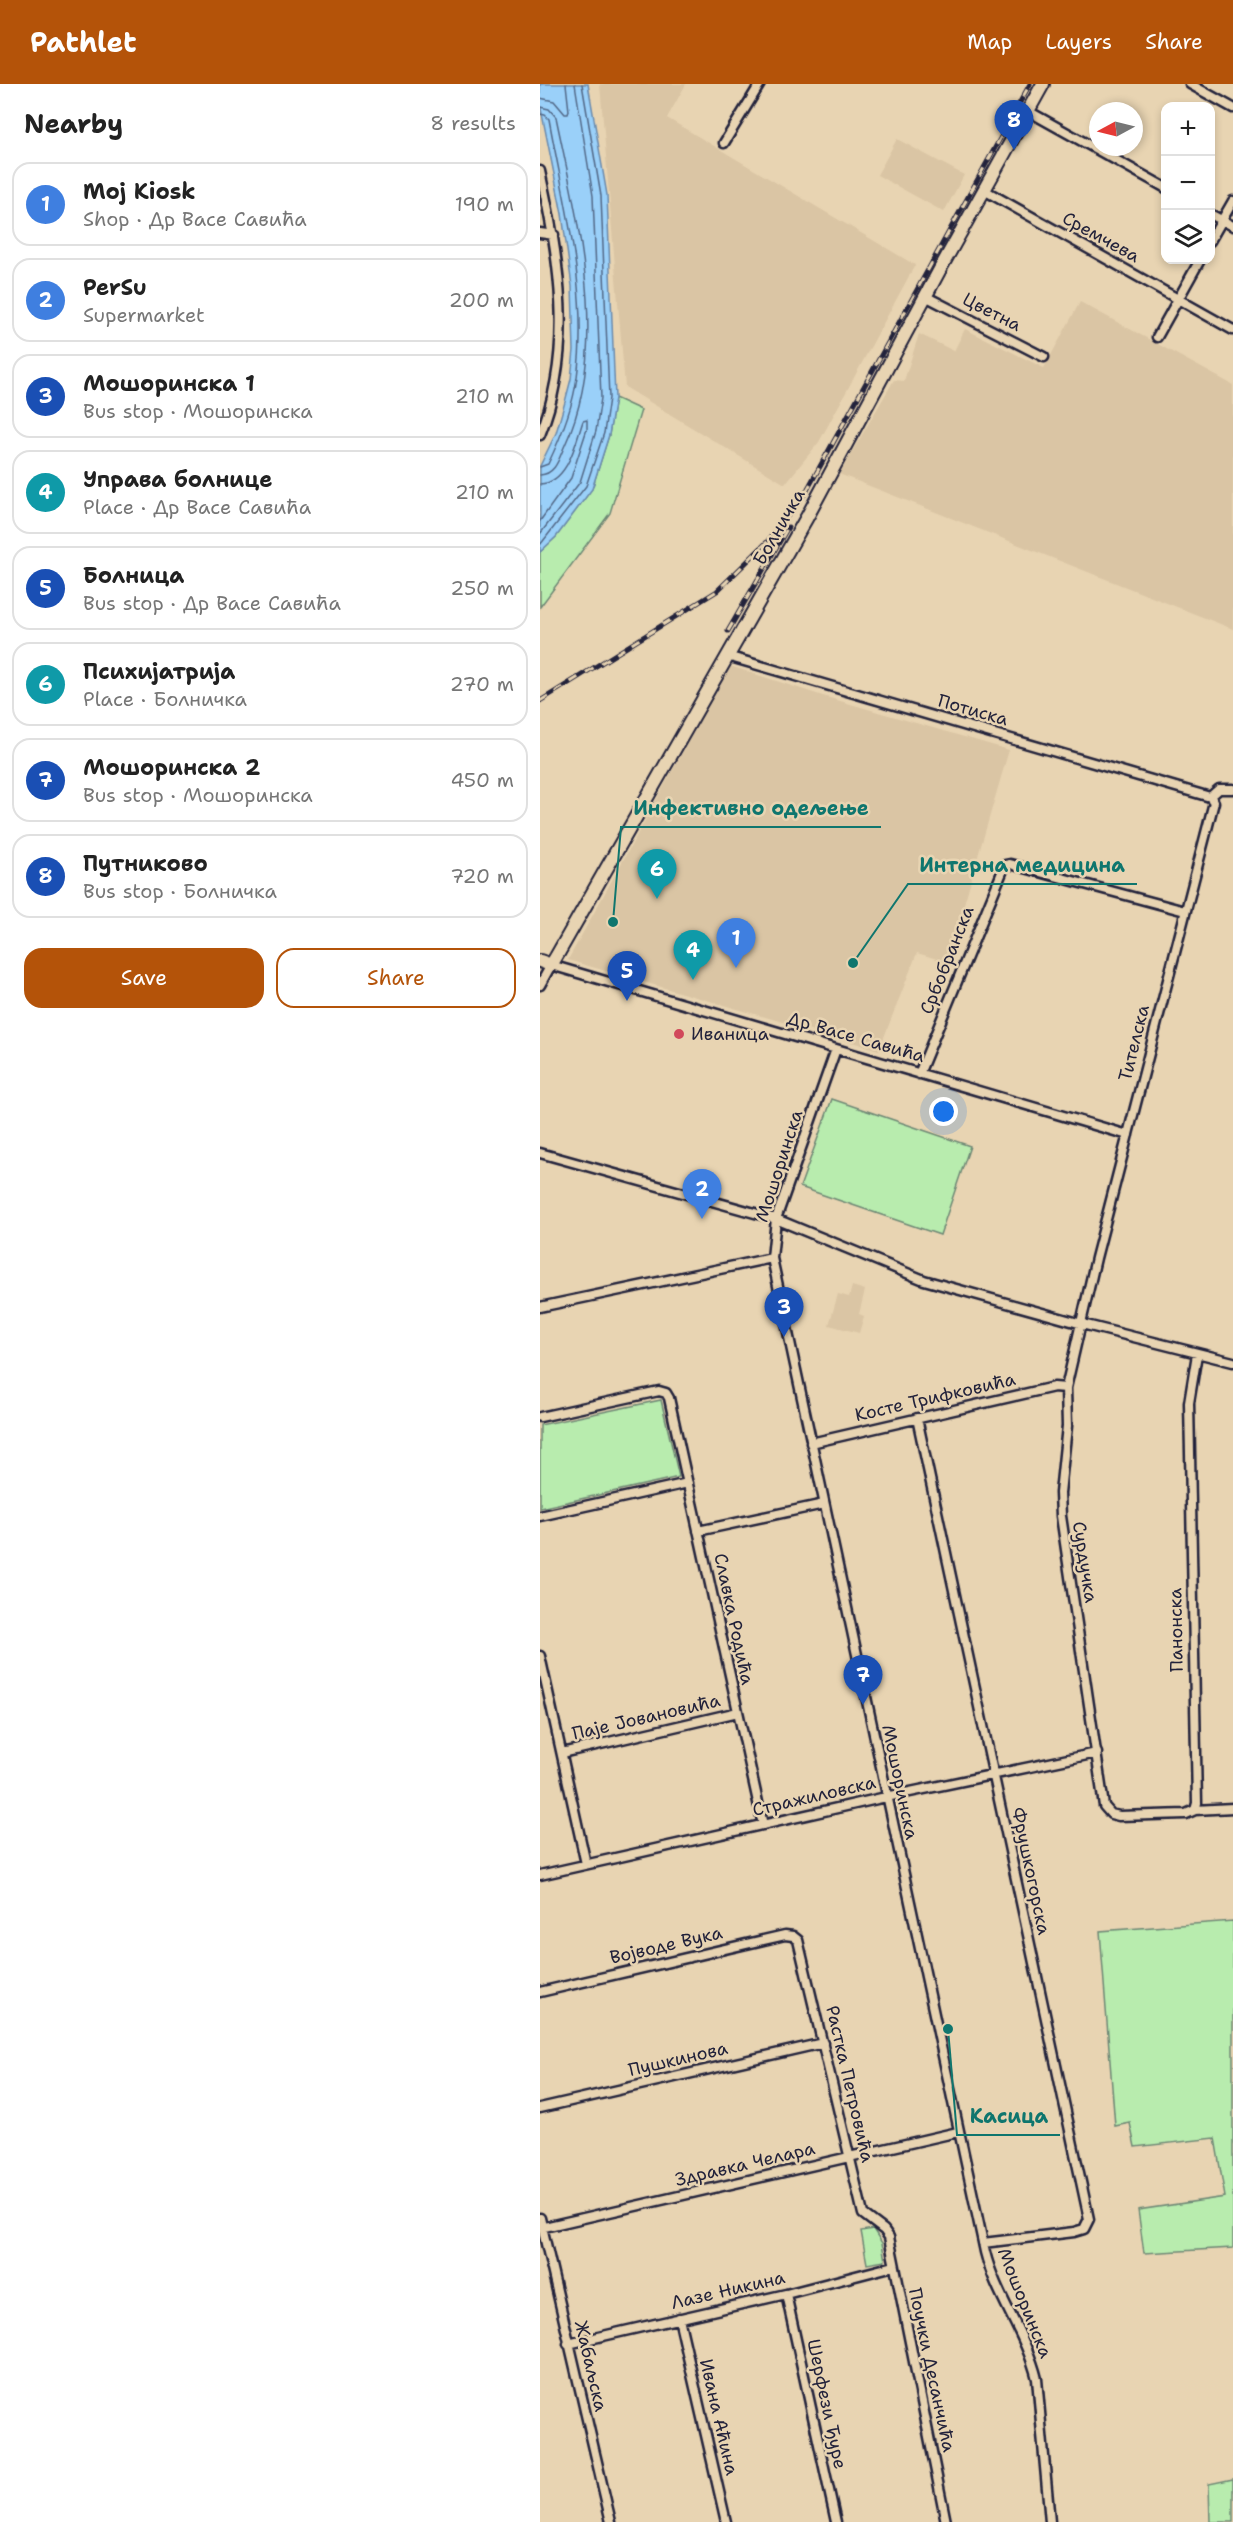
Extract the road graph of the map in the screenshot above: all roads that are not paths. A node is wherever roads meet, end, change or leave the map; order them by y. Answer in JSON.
{"nodes":[{"id":1,"x":760,"y":84,"type":"edge"},
{"id":2,"x":1043,"y":84,"type":"edge"},
{"id":3,"x":1190,"y":84,"type":"edge"},
{"id":4,"x":1233,"y":108,"type":"edge"},
{"id":5,"x":1028,"y":111,"type":"junction"},
{"id":6,"x":724,"y":143,"type":"dead end"},
{"id":7,"x":540,"y":171,"type":"edge"},
{"id":8,"x":1161,"y":185,"type":"edge"},
{"id":9,"x":984,"y":190,"type":"junction"},
{"id":10,"x":1233,"y":201,"type":"edge"},
{"id":11,"x":1215,"y":216,"type":"edge"},
{"id":12,"x":1222,"y":220,"type":"junction"},
{"id":13,"x":1233,"y":226,"type":"edge"},
{"id":14,"x":1215,"y":232,"type":"edge"},
{"id":15,"x":540,"y":233,"type":"edge"},
{"id":16,"x":554,"y":235,"type":"junction"},
{"id":17,"x":1198,"y":264,"type":"edge"},
{"id":18,"x":926,"y":296,"type":"junction"},
{"id":19,"x":1178,"y":299,"type":"junction"},
{"id":20,"x":1233,"y":330,"type":"edge"},
{"id":21,"x":1157,"y":337,"type":"dead end"},
{"id":22,"x":1044,"y":357,"type":"dead end"},
{"id":23,"x":540,"y":435,"type":"edge"},
{"id":24,"x":727,"y":656,"type":"junction"},
{"id":25,"x":1233,"y":789,"type":"edge"},
{"id":26,"x":1210,"y":797,"type":"junction"},
{"id":27,"x":1185,"y":911,"type":"junction"},
{"id":28,"x":545,"y":963,"type":"edge"},
{"id":29,"x":540,"y":985,"type":"edge"},
{"id":30,"x":836,"y":1049,"type":"junction"},
{"id":31,"x":919,"y":1074,"type":"junction"},
{"id":32,"x":1128,"y":1136,"type":"junction"},
{"id":33,"x":540,"y":1153,"type":"edge"},
{"id":34,"x":776,"y":1219,"type":"junction"},
{"id":35,"x":772,"y":1258,"type":"junction"},
{"id":36,"x":540,"y":1307,"type":"edge"},
{"id":37,"x":1082,"y":1324,"type":"junction"},
{"id":38,"x":1197,"y":1354,"type":"junction"},
{"id":39,"x":1233,"y":1362,"type":"edge"},
{"id":40,"x":1066,"y":1388,"type":"junction"},
{"id":41,"x":540,"y":1417,"type":"edge"},
{"id":42,"x":917,"y":1418,"type":"junction"},
{"id":43,"x":812,"y":1443,"type":"junction"},
{"id":44,"x":688,"y":1483,"type":"junction"},
{"id":45,"x":824,"y":1504,"type":"junction"},
{"id":46,"x":540,"y":1516,"type":"edge"},
{"id":47,"x":698,"y":1531,"type":"junction"},
{"id":48,"x":540,"y":1656,"type":"edge"},
{"id":49,"x":738,"y":1712,"type":"junction"},
{"id":50,"x":562,"y":1753,"type":"junction"},
{"id":51,"x":1097,"y":1754,"type":"junction"},
{"id":52,"x":993,"y":1775,"type":"junction"},
{"id":53,"x":886,"y":1797,"type":"junction"},
{"id":54,"x":1233,"y":1808,"type":"edge"},
{"id":55,"x":1195,"y":1810,"type":"junction"},
{"id":56,"x":762,"y":1825,"type":"junction"},
{"id":57,"x":586,"y":1864,"type":"junction"},
{"id":58,"x":540,"y":1875,"type":"edge"},
{"id":59,"x":798,"y":1940,"type":"joint"},
{"id":60,"x":540,"y":1992,"type":"edge"},
{"id":61,"x":824,"y":2043,"type":"junction"},
{"id":62,"x":540,"y":2108,"type":"edge"},
{"id":63,"x":958,"y":2132,"type":"junction"},
{"id":64,"x":850,"y":2157,"type":"junction"},
{"id":65,"x":540,"y":2218,"type":"edge"},
{"id":66,"x":541,"y":2228,"type":"edge"},
{"id":67,"x":880,"y":2228,"type":"joint"},
{"id":68,"x":983,"y":2243,"type":"junction"},
{"id":69,"x":894,"y":2266,"type":"junction"},
{"id":70,"x":786,"y":2294,"type":"junction"},
{"id":71,"x":679,"y":2318,"type":"junction"},
{"id":72,"x":568,"y":2344,"type":"junction"},
{"id":73,"x":610,"y":2522,"type":"edge"},
{"id":74,"x":726,"y":2522,"type":"edge"},
{"id":75,"x":836,"y":2522,"type":"edge"},
{"id":76,"x":946,"y":2522,"type":"edge"},
{"id":77,"x":1050,"y":2522,"type":"edge"}],
"edges":[{"from":1,"to":6,"type":"street"},
{"from":2,"to":5,"type":"street","name":"Болничка"},
{"from":3,"to":4,"type":"street"},
{"from":5,"to":8,"type":"street"},
{"from":5,"to":9,"type":"street","name":"Болничка"},
{"from":7,"to":16,"type":"street"},
{"from":9,"to":18,"type":"street","name":"Болничка"},
{"from":9,"to":19,"type":"street","name":"Сремчева"},
{"from":10,"to":12,"type":"street"},
{"from":11,"to":12,"type":"street"},
{"from":12,"to":13,"type":"street"},
{"from":12,"to":14,"type":"street"},
{"from":15,"to":16,"type":"street"},
{"from":16,"to":23,"type":"street"},
{"from":17,"to":19,"type":"street"},
{"from":18,"to":22,"type":"street","name":"Цветна"},
{"from":18,"to":24,"type":"street","name":"Болничка"},
{"from":19,"to":20,"type":"street","name":"Сремчева"},
{"from":19,"to":21,"type":"street"},
{"from":24,"to":26,"type":"street","name":"Потиска"},
{"from":24,"to":28,"type":"street","name":"Болничка"},
{"from":25,"to":26,"type":"street"},
{"from":26,"to":27,"type":"street","name":"Тителска"},
{"from":27,"to":31,"type":"street","name":"Србобранска"},
{"from":27,"to":32,"type":"street","name":"Тителска"},
{"from":28,"to":29,"type":"street","name":"Болничка"},
{"from":28,"to":30,"type":"street","name":"Др Васе Савића"},
{"from":30,"to":31,"type":"street","name":"Др Васе Савића"},
{"from":30,"to":34,"type":"street","name":"Мошоринска"},
{"from":31,"to":32,"type":"street","name":"Др Васе Савића"},
{"from":32,"to":37,"type":"street","name":"Тителска"},
{"from":33,"to":34,"type":"street"},
{"from":34,"to":35,"type":"street","name":"Мошоринска"},
{"from":34,"to":37,"type":"street"},
{"from":35,"to":36,"type":"street"},
{"from":35,"to":43,"type":"street","name":"Мошоринска"},
{"from":37,"to":38,"type":"street"},
{"from":37,"to":40,"type":"street","name":"Сурдучка"},
{"from":38,"to":39,"type":"street"},
{"from":38,"to":55,"type":"street","name":"Панонска"},
{"from":40,"to":42,"type":"street","name":"Косте Трифковића"},
{"from":40,"to":51,"type":"street","name":"Сурдучка"},
{"from":41,"to":44,"type":"street","name":"Славка Родића"},
{"from":42,"to":43,"type":"street","name":"Косте Трифковића"},
{"from":42,"to":52,"type":"street","name":"Фрушкогорска"},
{"from":43,"to":45,"type":"street","name":"Мошоринска"},
{"from":44,"to":46,"type":"street"},
{"from":44,"to":47,"type":"street","name":"Славка Родића"},
{"from":45,"to":47,"type":"street"},
{"from":45,"to":53,"type":"street","name":"Мошоринска"},
{"from":47,"to":49,"type":"street","name":"Славка Родића"},
{"from":48,"to":50,"type":"street"},
{"from":49,"to":50,"type":"street","name":"Паје Јовановића"},
{"from":49,"to":56,"type":"street","name":"Славка Родића"},
{"from":50,"to":57,"type":"street"},
{"from":51,"to":52,"type":"street","name":"Стражиловска"},
{"from":51,"to":55,"type":"street","name":"Сурдучка"},
{"from":52,"to":53,"type":"street","name":"Стражиловска"},
{"from":52,"to":68,"type":"street","name":"Фрушкогорска"},
{"from":53,"to":56,"type":"street","name":"Стражиловска"},
{"from":53,"to":63,"type":"street","name":"Мошоринска"},
{"from":54,"to":55,"type":"street"},
{"from":56,"to":57,"type":"street","name":"Стражиловска"},
{"from":57,"to":58,"type":"street","name":"Стражиловска"},
{"from":59,"to":60,"type":"street","name":"Војводе Вука"},
{"from":59,"to":61,"type":"street","name":"Растка Петровића"},
{"from":61,"to":62,"type":"street","name":"Пушкинова"},
{"from":61,"to":64,"type":"street","name":"Растка Петровића"},
{"from":63,"to":64,"type":"street","name":"Здравка Челара"},
{"from":63,"to":68,"type":"street","name":"Мошоринска"},
{"from":64,"to":66,"type":"street","name":"Здравка Челара"},
{"from":64,"to":67,"type":"street","name":"Растка Петровића"},
{"from":65,"to":66,"type":"street","name":"Жабаљска"},
{"from":66,"to":72,"type":"street","name":"Жабаљска"},
{"from":67,"to":69,"type":"street","name":"Поучки Десанчића"},
{"from":68,"to":77,"type":"street","name":"Мошоринска"},
{"from":69,"to":70,"type":"street","name":"Лазе Никина"},
{"from":69,"to":76,"type":"street","name":"Поучки Десанчића"},
{"from":70,"to":71,"type":"street","name":"Лазе Никина"},
{"from":70,"to":75,"type":"street","name":"Шерфези Ђуре"},
{"from":71,"to":72,"type":"street","name":"Лазе Никина"},
{"from":71,"to":74,"type":"street","name":"Ивана Аћина"},
{"from":72,"to":73,"type":"street","name":"Жабаљска"}]}
